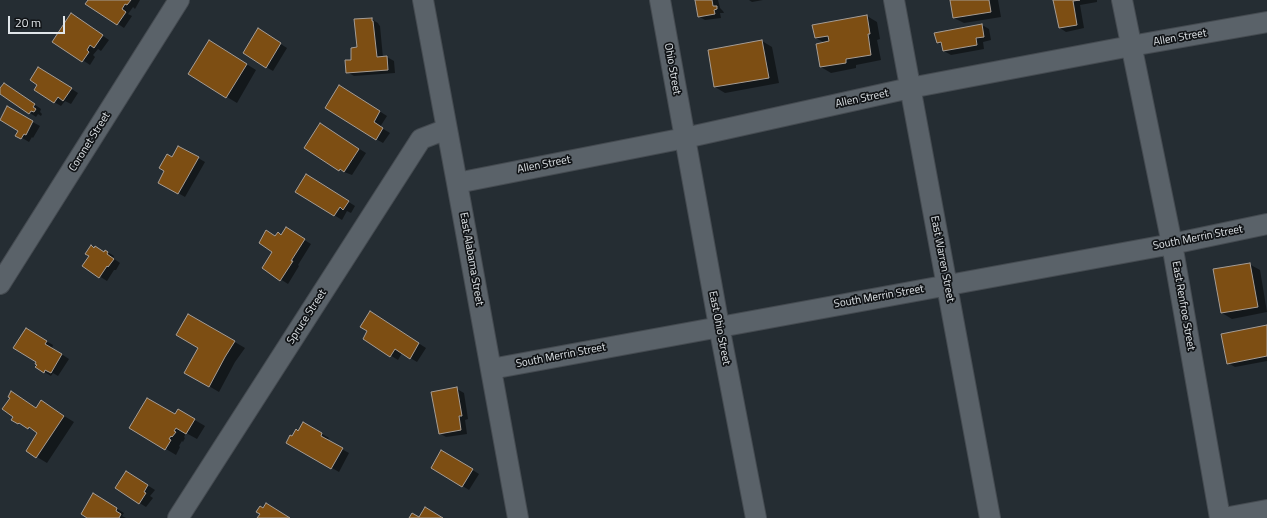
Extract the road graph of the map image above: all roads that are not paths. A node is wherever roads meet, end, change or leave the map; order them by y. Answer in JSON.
{"nodes":[{"id":1,"x":179,"y":0,"type":"edge"},
{"id":2,"x":423,"y":0,"type":"edge"},
{"id":3,"x":660,"y":0,"type":"edge"},
{"id":4,"x":894,"y":0,"type":"edge"},
{"id":5,"x":1122,"y":0,"type":"edge"},
{"id":6,"x":1267,"y":22,"type":"edge"},
{"id":7,"x":1131,"y":46,"type":"junction"},
{"id":8,"x":910,"y":88,"type":"junction"},
{"id":9,"x":447,"y":129,"type":"junction"},
{"id":10,"x":685,"y":138,"type":"junction"},
{"id":11,"x":457,"y":182,"type":"junction"},
{"id":12,"x":1267,"y":224,"type":"edge"},
{"id":13,"x":1172,"y":244,"type":"junction"},
{"id":14,"x":0,"y":284,"type":"edge"},
{"id":15,"x":947,"y":285,"type":"junction"},
{"id":16,"x":719,"y":326,"type":"junction"},
{"id":17,"x":491,"y":369,"type":"junction"},
{"id":18,"x":1267,"y":510,"type":"edge"},
{"id":19,"x":516,"y":516,"type":"edge"},
{"id":20,"x":178,"y":518,"type":"edge"},
{"id":21,"x":756,"y":518,"type":"edge"},
{"id":22,"x":990,"y":518,"type":"edge"},
{"id":23,"x":1220,"y":518,"type":"edge"},
{"id":24,"x":1224,"y":518,"type":"edge"}],
"edges":[{"from":1,"to":14,"type":"street","name":"Coronet Street"},
{"from":2,"to":9,"type":"street","name":"East Alabama Street"},
{"from":3,"to":10,"type":"street","name":"Ohio Street"},
{"from":4,"to":8,"type":"street","name":"East Warren Street"},
{"from":5,"to":7,"type":"street","name":"East Renfroe Street"},
{"from":6,"to":7,"type":"street","name":"Allen Street"},
{"from":7,"to":8,"type":"street","name":"Allen Street"},
{"from":7,"to":13,"type":"street","name":"East Renfroe Street"},
{"from":8,"to":10,"type":"street","name":"Allen Street"},
{"from":8,"to":15,"type":"street","name":"East Warren Street"},
{"from":9,"to":11,"type":"street","name":"East Alabama Street"},
{"from":9,"to":20,"type":"street","name":"Spruce Street"},
{"from":10,"to":11,"type":"street","name":"Allen Street"},
{"from":10,"to":16,"type":"street","name":"East Ohio Street"},
{"from":11,"to":17,"type":"street","name":"East Alabama Street"},
{"from":12,"to":13,"type":"street","name":"South Merrin Street"},
{"from":13,"to":15,"type":"street","name":"South Merrin Street"},
{"from":13,"to":23,"type":"street","name":"East Renfroe Street"},
{"from":15,"to":16,"type":"street","name":"South Merrin Street"},
{"from":15,"to":22,"type":"street","name":"East Warren Street"},
{"from":16,"to":17,"type":"street","name":"South Merrin Street"},
{"from":16,"to":21,"type":"street","name":"East Ohio Street"},
{"from":17,"to":19,"type":"street","name":"East Alabama Street"},
{"from":18,"to":24,"type":"street"}]}
